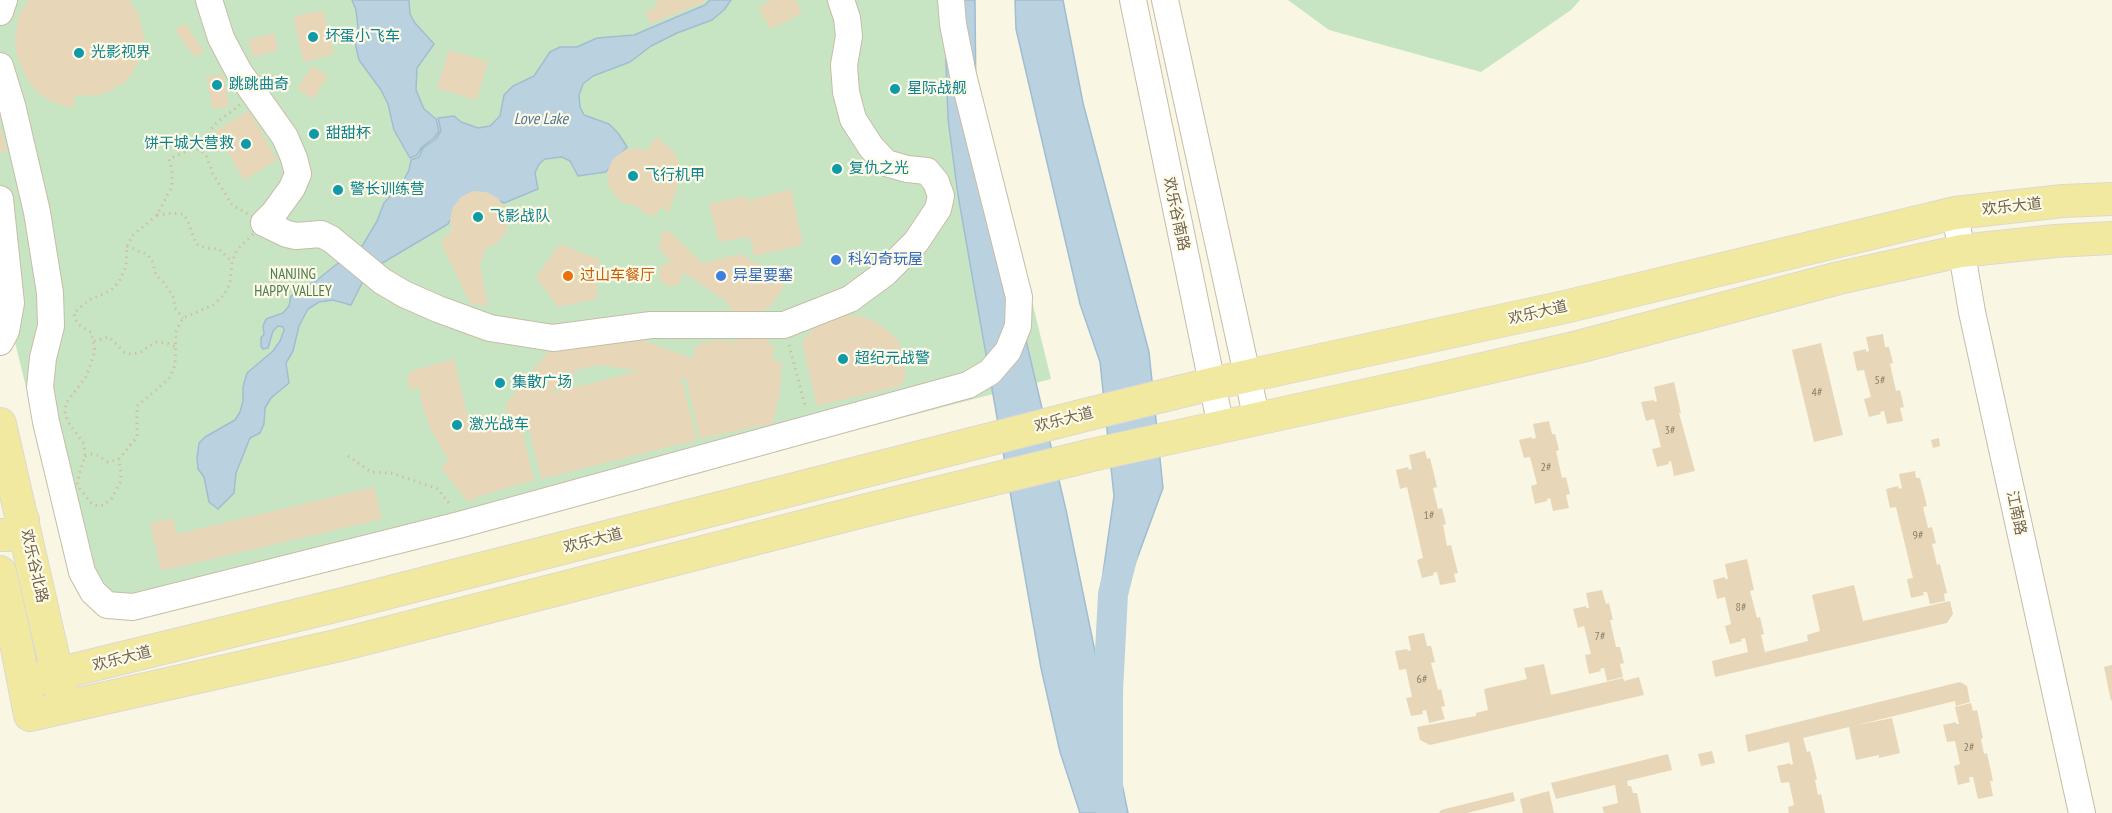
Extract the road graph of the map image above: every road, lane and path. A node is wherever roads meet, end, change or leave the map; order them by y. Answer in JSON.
{"nodes":[{"id":1,"x":4,"y":0,"type":"edge"},
{"id":2,"x":209,"y":0,"type":"edge"},
{"id":3,"x":841,"y":0,"type":"edge"},
{"id":4,"x":951,"y":0,"type":"edge"},
{"id":5,"x":1133,"y":0,"type":"edge"},
{"id":6,"x":1165,"y":0,"type":"edge"},
{"id":7,"x":0,"y":12,"type":"edge"},
{"id":8,"x":0,"y":66,"type":"edge"},
{"id":9,"x":255,"y":94,"type":"junction"},
{"id":10,"x":201,"y":150,"type":"junction"},
{"id":11,"x":0,"y":199,"type":"edge"},
{"id":12,"x":2112,"y":199,"type":"edge"},
{"id":13,"x":1955,"y":213,"type":"junction"},
{"id":14,"x":2112,"y":214,"type":"edge"},
{"id":15,"x":157,"y":215,"type":"junction"},
{"id":16,"x":2112,"y":219,"type":"edge"},
{"id":17,"x":264,"y":223,"type":"junction"},
{"id":18,"x":2112,"y":238,"type":"edge"},
{"id":19,"x":127,"y":246,"type":"junction"},
{"id":20,"x":1791,"y":252,"type":"junction"},
{"id":21,"x":1961,"y":252,"type":"junction"},
{"id":22,"x":232,"y":262,"type":"junction"},
{"id":23,"x":1800,"y":288,"type":"junction"},
{"id":24,"x":183,"y":318,"type":"junction"},
{"id":25,"x":784,"y":325,"type":"junction"},
{"id":26,"x":94,"y":340,"type":"junction"},
{"id":27,"x":0,"y":342,"type":"edge"},
{"id":28,"x":1406,"y":342,"type":"junction"},
{"id":29,"x":176,"y":347,"type":"junction"},
{"id":30,"x":1248,"y":376,"type":"junction"},
{"id":31,"x":1211,"y":384,"type":"junction"},
{"id":32,"x":1417,"y":384,"type":"junction"},
{"id":33,"x":1257,"y":420,"type":"junction"},
{"id":34,"x":0,"y":424,"type":"edge"},
{"id":35,"x":1221,"y":427,"type":"junction"},
{"id":36,"x":811,"y":428,"type":"junction"},
{"id":37,"x":1034,"y":428,"type":"junction"},
{"id":38,"x":85,"y":456,"type":"junction"},
{"id":39,"x":348,"y":456,"type":"dead end"},
{"id":40,"x":119,"y":459,"type":"junction"},
{"id":41,"x":1041,"y":468,"type":"junction"},
{"id":42,"x":775,"y":495,"type":"junction"},
{"id":43,"x":459,"y":525,"type":"junction"},
{"id":44,"x":12,"y":528,"type":"edge"},
{"id":45,"x":780,"y":533,"type":"junction"},
{"id":46,"x":0,"y":572,"type":"edge"},
{"id":47,"x":451,"y":577,"type":"junction"},
{"id":48,"x":459,"y":614,"type":"junction"},
{"id":49,"x":182,"y":644,"type":"junction"},
{"id":50,"x":57,"y":675,"type":"junction"},
{"id":51,"x":191,"y":680,"type":"junction"},
{"id":52,"x":24,"y":682,"type":"junction"},
{"id":53,"x":66,"y":708,"type":"junction"},
{"id":54,"x":2082,"y":813,"type":"edge"}],
"edges":[{"from":1,"to":7,"type":"street"},
{"from":2,"to":9,"type":"street"},
{"from":3,"to":25,"type":"street"},
{"from":4,"to":36,"type":"street"},
{"from":5,"to":31,"type":"street","name":"欢乐谷南路"},
{"from":6,"to":30,"type":"street"},
{"from":8,"to":43,"type":"street"},
{"from":9,"to":10,"type":"path"},
{"from":9,"to":17,"type":"street"},
{"from":10,"to":15,"type":"path"},
{"from":10,"to":17,"type":"path"},
{"from":11,"to":27,"type":"street"},
{"from":12,"to":13,"type":"main road","name":"欢乐大道"},
{"from":13,"to":20,"type":"main road","name":"欢乐大道"},
{"from":13,"to":21,"type":"street","name":"江南路"},
{"from":14,"to":16,"type":"main road"},
{"from":15,"to":19,"type":"path"},
{"from":15,"to":22,"type":"path"},
{"from":17,"to":22,"type":"path"},
{"from":17,"to":25,"type":"street"},
{"from":18,"to":21,"type":"main road"},
{"from":19,"to":24,"type":"path"},
{"from":19,"to":26,"type":"path"},
{"from":20,"to":23,"type":"main road"},
{"from":20,"to":28,"type":"main road","name":"欢乐大道"},
{"from":21,"to":23,"type":"main road"},
{"from":21,"to":54,"type":"street","name":"江南路"},
{"from":22,"to":24,"type":"path"},
{"from":23,"to":32,"type":"main road"},
{"from":24,"to":29,"type":"path"},
{"from":25,"to":36,"type":"path"},
{"from":26,"to":29,"type":"path"},
{"from":26,"to":38,"type":"path"},
{"from":28,"to":30,"type":"main road","name":"欢乐大道"},
{"from":28,"to":32,"type":"main road"},
{"from":29,"to":40,"type":"path"},
{"from":30,"to":31,"type":"main road","name":"欢乐大道"},
{"from":30,"to":33,"type":"street"},
{"from":31,"to":35,"type":"street","name":"欢乐谷南路"},
{"from":31,"to":37,"type":"main road","name":"欢乐大道"},
{"from":32,"to":33,"type":"main road"},
{"from":33,"to":35,"type":"main road"},
{"from":34,"to":44,"type":"main road","name":"欢乐谷北路"},
{"from":35,"to":41,"type":"main road"},
{"from":36,"to":43,"type":"street"},
{"from":37,"to":41,"type":"main road"},
{"from":37,"to":42,"type":"main road","name":"欢乐大道"},
{"from":38,"to":40,"type":"path"},
{"from":38,"to":40,"type":"path"},
{"from":39,"to":43,"type":"path"},
{"from":41,"to":45,"type":"main road"},
{"from":42,"to":45,"type":"main road"},
{"from":42,"to":47,"type":"main road","name":"欢乐大道"},
{"from":44,"to":50,"type":"main road","name":"欢乐谷北路"},
{"from":45,"to":48,"type":"main road"},
{"from":46,"to":52,"type":"main road"},
{"from":47,"to":48,"type":"main road"},
{"from":47,"to":49,"type":"main road","name":"欢乐大道"},
{"from":48,"to":51,"type":"main road"},
{"from":49,"to":50,"type":"main road","name":"欢乐大道"},
{"from":49,"to":51,"type":"main road"},
{"from":50,"to":52,"type":"main road","name":"欢乐大道"},
{"from":50,"to":53,"type":"main road","name":"欢乐谷北路"},
{"from":51,"to":53,"type":"main road"},
{"from":52,"to":53,"type":"main road"}]}
